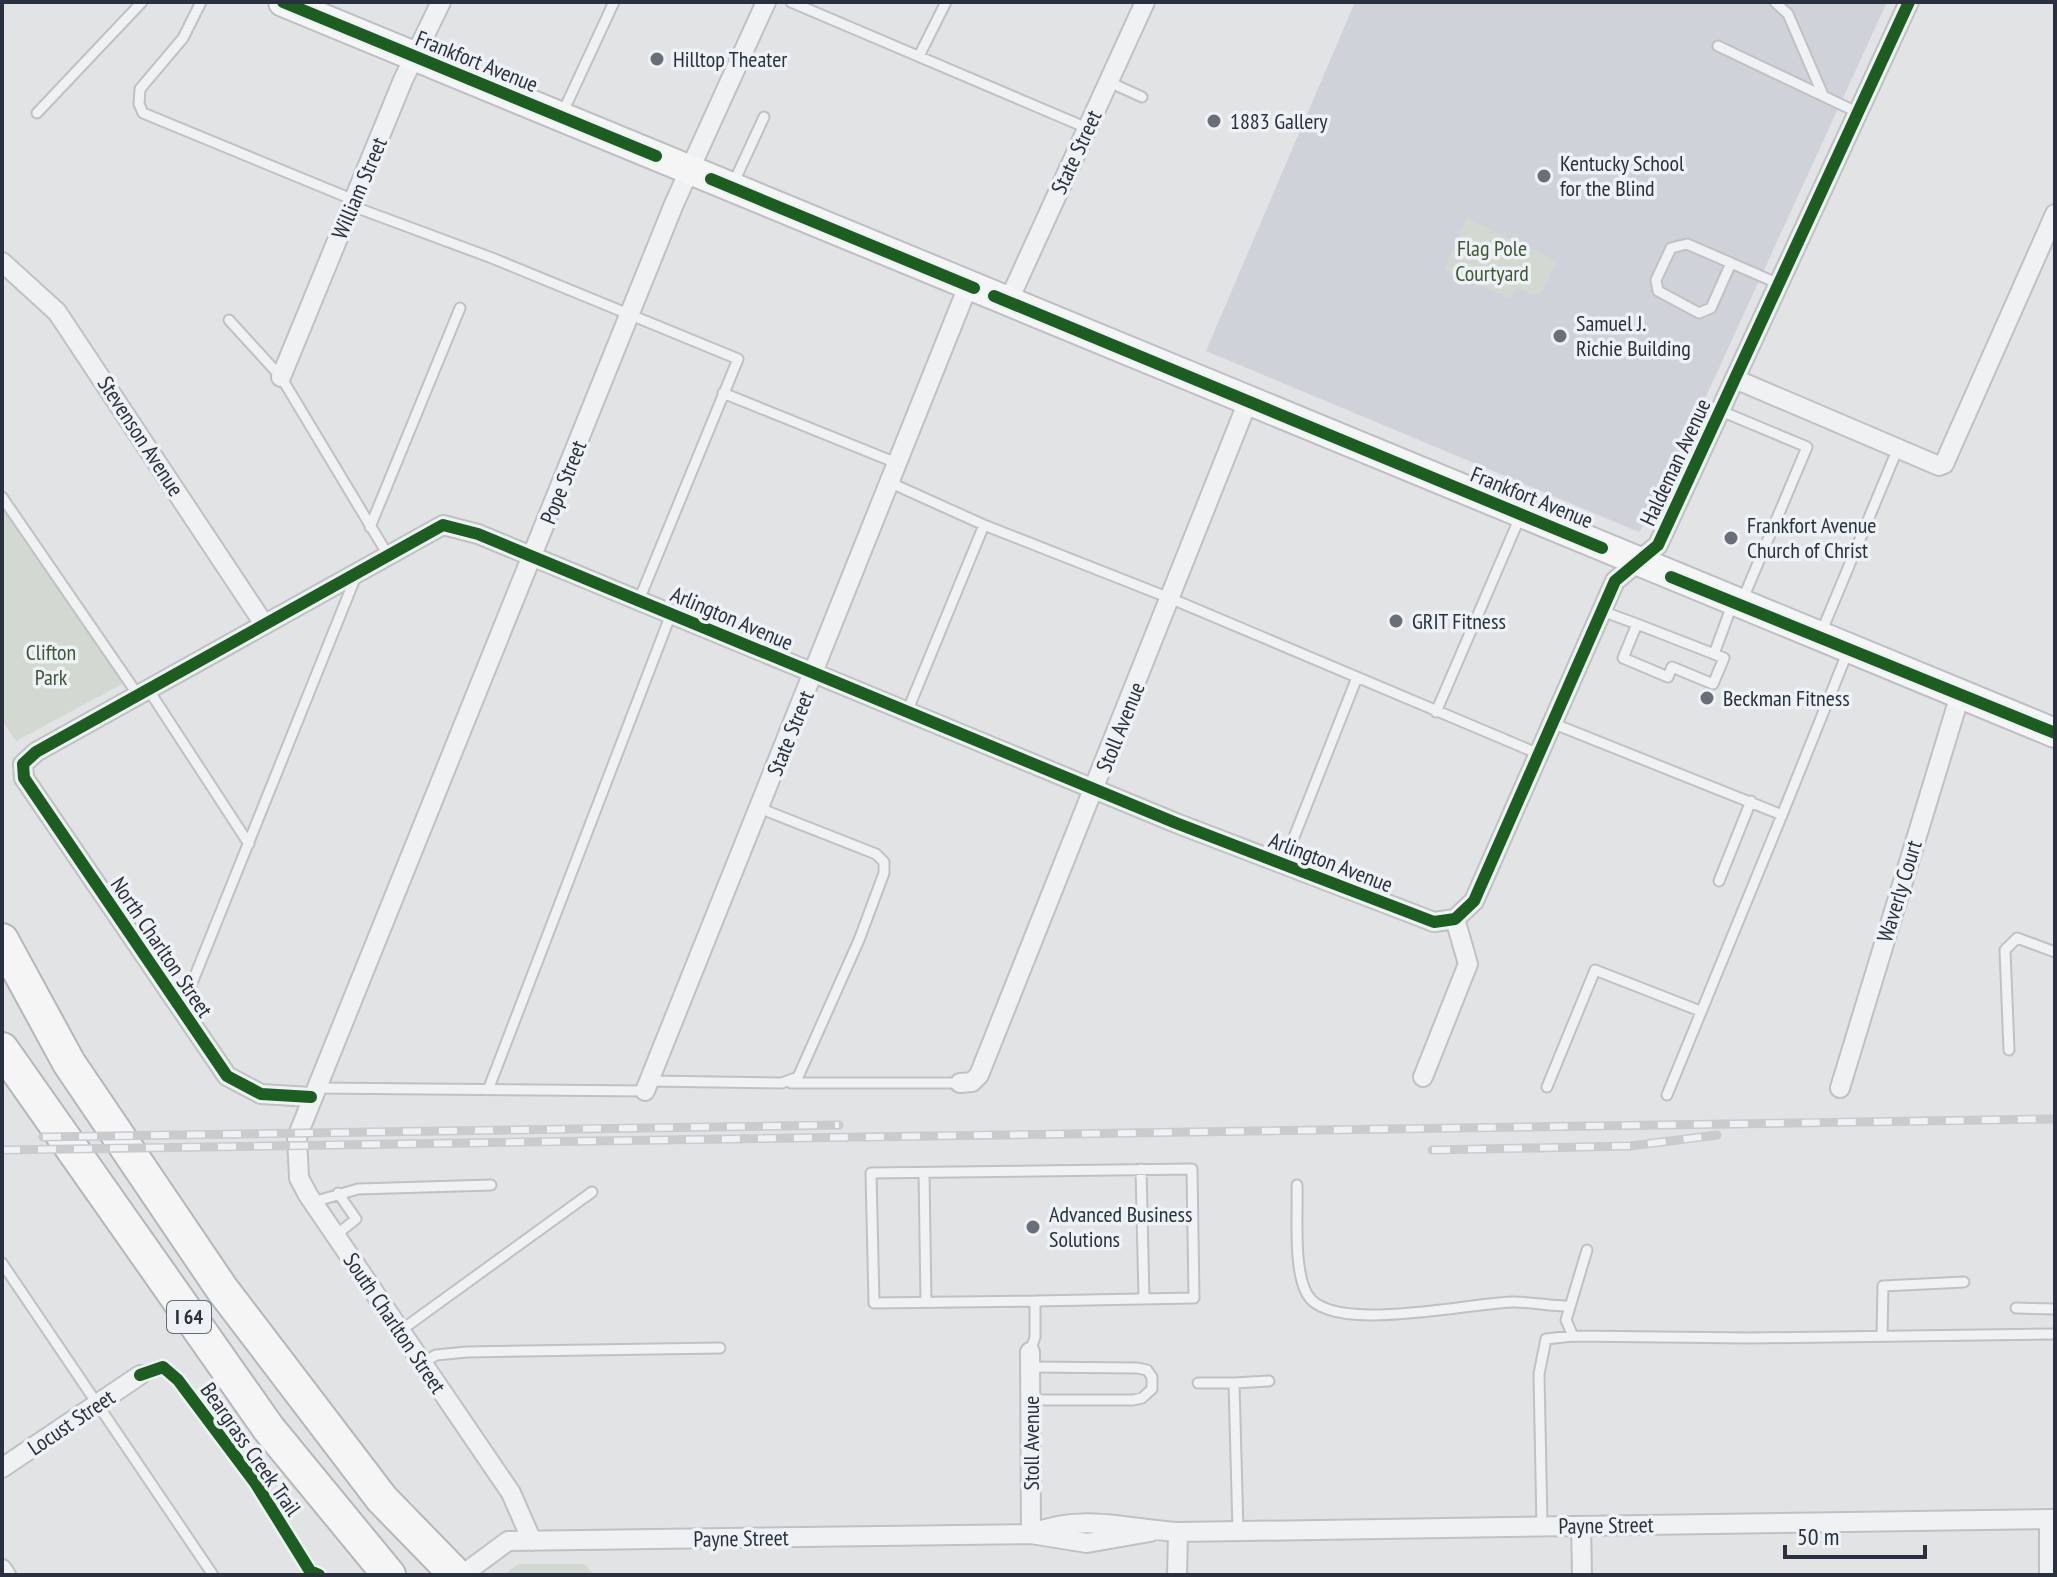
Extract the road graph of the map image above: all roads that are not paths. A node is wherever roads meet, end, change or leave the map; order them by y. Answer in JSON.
{"nodes":[{"id":1,"x":142,"y":2,"type":"edge"},
{"id":2,"x":201,"y":2,"type":"edge"},
{"id":3,"x":283,"y":2,"type":"edge"},
{"id":4,"x":441,"y":2,"type":"edge"},
{"id":5,"x":614,"y":2,"type":"edge"},
{"id":6,"x":766,"y":2,"type":"edge"},
{"id":7,"x":791,"y":2,"type":"edge"},
{"id":8,"x":946,"y":2,"type":"edge"},
{"id":9,"x":1145,"y":2,"type":"edge"},
{"id":10,"x":1775,"y":2,"type":"edge"},
{"id":11,"x":1909,"y":2,"type":"edge"},
{"id":12,"x":1718,"y":46,"type":"dead end"},
{"id":13,"x":919,"y":56,"type":"junction"},
{"id":14,"x":415,"y":57,"type":"junction"},
{"id":15,"x":1109,"y":82,"type":"junction"},
{"id":16,"x":1823,"y":95,"type":"junction"},
{"id":17,"x":1142,"y":97,"type":"dead end"},
{"id":18,"x":37,"y":113,"type":"dead end"},
{"id":19,"x":1859,"y":113,"type":"junction"},
{"id":20,"x":560,"y":117,"type":"junction"},
{"id":21,"x":764,"y":117,"type":"dead end"},
{"id":22,"x":1087,"y":128,"type":"junction"},
{"id":23,"x":689,"y":170,"type":"junction"},
{"id":24,"x":731,"y":187,"type":"junction"},
{"id":25,"x":353,"y":203,"type":"junction"},
{"id":26,"x":2055,"y":214,"type":"edge"},
{"id":27,"x":2,"y":262,"type":"edge"},
{"id":28,"x":1731,"y":263,"type":"junction"},
{"id":29,"x":1780,"y":285,"type":"junction"},
{"id":30,"x":968,"y":286,"type":"junction"},
{"id":31,"x":1008,"y":302,"type":"junction"},
{"id":32,"x":460,"y":308,"type":"dead end"},
{"id":33,"x":630,"y":314,"type":"junction"},
{"id":34,"x":229,"y":320,"type":"dead end"},
{"id":35,"x":281,"y":377,"type":"junction"},
{"id":36,"x":1735,"y":379,"type":"junction"},
{"id":37,"x":723,"y":393,"type":"junction"},
{"id":38,"x":1248,"y":401,"type":"junction"},
{"id":39,"x":1721,"y":411,"type":"junction"},
{"id":40,"x":1898,"y":448,"type":"junction"},
{"id":41,"x":899,"y":464,"type":"junction"},
{"id":42,"x":891,"y":483,"type":"junction"},
{"id":43,"x":2,"y":497,"type":"edge"},
{"id":44,"x":1521,"y":515,"type":"junction"},
{"id":45,"x":984,"y":525,"type":"junction"},
{"id":46,"x":370,"y":527,"type":"junction"},
{"id":47,"x":388,"y":555,"type":"junction"},
{"id":48,"x":533,"y":556,"type":"junction"},
{"id":49,"x":1636,"y":563,"type":"junction"},
{"id":50,"x":358,"y":572,"type":"junction"},
{"id":51,"x":1172,"y":599,"type":"junction"},
{"id":52,"x":639,"y":600,"type":"junction"},
{"id":53,"x":1737,"y":603,"type":"junction"},
{"id":54,"x":1602,"y":611,"type":"junction"},
{"id":55,"x":671,"y":614,"type":"junction"},
{"id":56,"x":264,"y":624,"type":"junction"},
{"id":57,"x":1637,"y":624,"type":"junction"},
{"id":58,"x":1819,"y":636,"type":"junction"},
{"id":59,"x":1849,"y":647,"type":"junction"},
{"id":60,"x":1714,"y":654,"type":"junction"},
{"id":61,"x":814,"y":673,"type":"junction"},
{"id":62,"x":1356,"y":680,"type":"junction"},
{"id":63,"x":143,"y":692,"type":"junction"},
{"id":64,"x":1960,"y":695,"type":"junction"},
{"id":65,"x":907,"y":712,"type":"junction"},
{"id":66,"x":1436,"y":712,"type":"junction"},
{"id":67,"x":1552,"y":723,"type":"junction"},
{"id":68,"x":2053,"y":727,"type":"edge"},
{"id":69,"x":1539,"y":754,"type":"junction"},
{"id":70,"x":23,"y":764,"type":"joint"},
{"id":71,"x":1095,"y":789,"type":"junction"},
{"id":72,"x":1751,"y":801,"type":"junction"},
{"id":73,"x":759,"y":808,"type":"junction"},
{"id":74,"x":1782,"y":815,"type":"junction"},
{"id":75,"x":249,"y":844,"type":"junction"},
{"id":76,"x":1283,"y":865,"type":"junction"},
{"id":77,"x":1719,"y":881,"type":"dead end"},
{"id":78,"x":1455,"y":919,"type":"junction"},
{"id":79,"x":5,"y":947,"type":"edge"},
{"id":80,"x":2055,"y":952,"type":"edge"},
{"id":81,"x":181,"y":1011,"type":"junction"},
{"id":82,"x":1700,"y":1011,"type":"junction"},
{"id":83,"x":2,"y":1049,"type":"edge"},
{"id":84,"x":2009,"y":1050,"type":"dead end"},
{"id":85,"x":1423,"y":1077,"type":"dead end"},
{"id":86,"x":782,"y":1083,"type":"junction"},
{"id":87,"x":960,"y":1083,"type":"joint"},
{"id":88,"x":648,"y":1086,"type":"junction"},
{"id":89,"x":1547,"y":1087,"type":"dead end"},
{"id":90,"x":1840,"y":1088,"type":"dead end"},
{"id":91,"x":488,"y":1090,"type":"junction"},
{"id":92,"x":314,"y":1093,"type":"junction"},
{"id":93,"x":1667,"y":1095,"type":"dead end"},
{"id":94,"x":1141,"y":1169,"type":"junction"},
{"id":95,"x":924,"y":1173,"type":"junction"},
{"id":96,"x":491,"y":1185,"type":"dead end"},
{"id":97,"x":1297,"y":1185,"type":"dead end"},
{"id":98,"x":592,"y":1192,"type":"dead end"},
{"id":99,"x":338,"y":1193,"type":"junction"},
{"id":100,"x":313,"y":1202,"type":"junction"},
{"id":101,"x":336,"y":1235,"type":"junction"},
{"id":102,"x":1587,"y":1250,"type":"dead end"},
{"id":103,"x":2,"y":1263,"type":"edge"},
{"id":104,"x":1964,"y":1282,"type":"dead end"},
{"id":105,"x":1144,"y":1299,"type":"junction"},
{"id":106,"x":1035,"y":1301,"type":"junction"},
{"id":107,"x":926,"y":1302,"type":"junction"},
{"id":108,"x":1569,"y":1306,"type":"junction"},
{"id":109,"x":2016,"y":1308,"type":"dead end"},
{"id":110,"x":2055,"y":1309,"type":"edge"},
{"id":111,"x":400,"y":1331,"type":"junction"},
{"id":112,"x":2055,"y":1334,"type":"edge"},
{"id":113,"x":1573,"y":1336,"type":"junction"},
{"id":114,"x":1882,"y":1336,"type":"junction"},
{"id":115,"x":720,"y":1348,"type":"dead end"},
{"id":116,"x":1030,"y":1360,"type":"junction"},
{"id":117,"x":422,"y":1363,"type":"junction"},
{"id":118,"x":140,"y":1375,"type":"dead end"},
{"id":119,"x":1269,"y":1381,"type":"dead end"},
{"id":120,"x":1198,"y":1383,"type":"dead end"},
{"id":121,"x":1234,"y":1383,"type":"junction"},
{"id":122,"x":1030,"y":1400,"type":"junction"},
{"id":123,"x":97,"y":1405,"type":"junction"},
{"id":124,"x":2,"y":1468,"type":"edge"},
{"id":125,"x":2052,"y":1519,"type":"edge"},
{"id":126,"x":1542,"y":1526,"type":"junction"},
{"id":127,"x":1581,"y":1526,"type":"junction"},
{"id":128,"x":1238,"y":1531,"type":"junction"},
{"id":129,"x":1178,"y":1532,"type":"junction"},
{"id":130,"x":1031,"y":1534,"type":"junction"},
{"id":131,"x":532,"y":1541,"type":"junction"},
{"id":132,"x":2,"y":1569,"type":"edge"},
{"id":133,"x":6,"y":1575,"type":"edge"},
{"id":134,"x":213,"y":1575,"type":"edge"},
{"id":135,"x":389,"y":1575,"type":"edge"},
{"id":136,"x":459,"y":1575,"type":"edge"},
{"id":137,"x":1177,"y":1575,"type":"edge"},
{"id":138,"x":1582,"y":1575,"type":"edge"},
{"id":139,"x":2049,"y":1575,"type":"edge"}],
"edges":[{"from":1,"to":18,"type":"lane"},
{"from":2,"to":25,"type":"lane"},
{"from":3,"to":14,"type":"main road","name":"Frankfort Avenue"},
{"from":4,"to":14,"type":"street","name":"William Street"},
{"from":5,"to":20,"type":"lane"},
{"from":6,"to":23,"type":"street","name":"Pope Street"},
{"from":7,"to":13,"type":"lane"},
{"from":8,"to":13,"type":"lane"},
{"from":9,"to":15,"type":"street","name":"State Street"},
{"from":10,"to":16,"type":"lane"},
{"from":11,"to":19,"type":"street","name":"Haldeman Avenue"},
{"from":12,"to":16,"type":"lane"},
{"from":13,"to":22,"type":"lane"},
{"from":14,"to":20,"type":"main road","name":"Frankfort Avenue"},
{"from":14,"to":25,"type":"street","name":"William Street"},
{"from":15,"to":17,"type":"lane"},
{"from":15,"to":22,"type":"street","name":"State Street"},
{"from":16,"to":19,"type":"lane"},
{"from":19,"to":29,"type":"street","name":"Haldeman Avenue"},
{"from":20,"to":23,"type":"main road","name":"Frankfort Avenue"},
{"from":21,"to":24,"type":"lane"},
{"from":22,"to":31,"type":"street","name":"State Street"},
{"from":23,"to":24,"type":"main road","name":"Frankfort Avenue"},
{"from":23,"to":33,"type":"street","name":"Pope Street"},
{"from":24,"to":30,"type":"main road","name":"Frankfort Avenue"},
{"from":25,"to":33,"type":"lane"},
{"from":25,"to":35,"type":"street","name":"William Street"},
{"from":26,"to":40,"type":"street"},
{"from":27,"to":56,"type":"street","name":"Stevenson Avenue"},
{"from":28,"to":28,"type":"lane"},
{"from":28,"to":29,"type":"lane"},
{"from":29,"to":36,"type":"street","name":"Haldeman Avenue"},
{"from":30,"to":31,"type":"main road","name":"Frankfort Avenue"},
{"from":30,"to":41,"type":"street","name":"State Street"},
{"from":31,"to":38,"type":"main road","name":"Frankfort Avenue"},
{"from":32,"to":46,"type":"lane"},
{"from":33,"to":37,"type":"lane"},
{"from":33,"to":48,"type":"street","name":"Pope Street"},
{"from":34,"to":35,"type":"lane"},
{"from":35,"to":46,"type":"lane"},
{"from":36,"to":39,"type":"street","name":"Haldeman Avenue"},
{"from":36,"to":40,"type":"street"},
{"from":37,"to":41,"type":"lane"},
{"from":37,"to":52,"type":"lane"},
{"from":38,"to":44,"type":"main road","name":"Frankfort Avenue"},
{"from":38,"to":51,"type":"street","name":"Stoll Avenue"},
{"from":39,"to":49,"type":"street","name":"Haldeman Avenue"},
{"from":39,"to":53,"type":"lane"},
{"from":40,"to":58,"type":"lane"},
{"from":41,"to":42,"type":"street","name":"State Street"},
{"from":42,"to":45,"type":"lane"},
{"from":42,"to":61,"type":"street","name":"State Street"},
{"from":43,"to":63,"type":"lane"},
{"from":44,"to":49,"type":"main road","name":"Frankfort Avenue"},
{"from":44,"to":66,"type":"lane"},
{"from":45,"to":51,"type":"lane"},
{"from":45,"to":65,"type":"lane"},
{"from":46,"to":47,"type":"lane"},
{"from":47,"to":48,"type":"street","name":"Arlington Avenue"},
{"from":47,"to":50,"type":"street","name":"Arlington Avenue"},
{"from":48,"to":52,"type":"street","name":"Arlington Avenue"},
{"from":48,"to":92,"type":"street","name":"Pope Street"},
{"from":49,"to":53,"type":"main road","name":"Frankfort Avenue"},
{"from":49,"to":54,"type":"street","name":"Haldeman Avenue"},
{"from":50,"to":56,"type":"street","name":"Arlington Avenue"},
{"from":50,"to":75,"type":"lane"},
{"from":51,"to":62,"type":"lane"},
{"from":51,"to":71,"type":"street","name":"Stoll Avenue"},
{"from":52,"to":55,"type":"street","name":"Arlington Avenue"},
{"from":53,"to":58,"type":"main road","name":"Frankfort Avenue"},
{"from":53,"to":60,"type":"lane"},
{"from":54,"to":57,"type":"lane"},
{"from":54,"to":67,"type":"street","name":"Haldeman Avenue"},
{"from":55,"to":61,"type":"street","name":"Arlington Avenue"},
{"from":55,"to":91,"type":"lane"},
{"from":56,"to":63,"type":"street","name":"Arlington Avenue"},
{"from":57,"to":60,"type":"lane"},
{"from":57,"to":60,"type":"lane"},
{"from":58,"to":59,"type":"main road","name":"Frankfort Avenue"},
{"from":59,"to":64,"type":"main road","name":"Frankfort Avenue"},
{"from":59,"to":74,"type":"lane"},
{"from":61,"to":65,"type":"street","name":"Arlington Avenue"},
{"from":61,"to":73,"type":"street","name":"State Street"},
{"from":62,"to":66,"type":"lane"},
{"from":62,"to":76,"type":"lane"},
{"from":63,"to":70,"type":"street","name":"Arlington Avenue"},
{"from":63,"to":75,"type":"lane"},
{"from":64,"to":68,"type":"main road","name":"Frankfort Avenue"},
{"from":64,"to":90,"type":"street","name":"Waverly Court"},
{"from":65,"to":71,"type":"street","name":"Arlington Avenue"},
{"from":66,"to":69,"type":"lane"},
{"from":67,"to":69,"type":"street","name":"Haldeman Avenue"},
{"from":67,"to":72,"type":"lane"},
{"from":69,"to":78,"type":"street","name":"Haldeman Avenue"},
{"from":70,"to":81,"type":"street","name":"North Charlton Street"},
{"from":71,"to":76,"type":"street","name":"Arlington Avenue"},
{"from":71,"to":87,"type":"street","name":"Stoll Avenue"},
{"from":72,"to":74,"type":"lane"},
{"from":72,"to":77,"type":"lane"},
{"from":73,"to":86,"type":"lane"},
{"from":73,"to":88,"type":"street","name":"State Street"},
{"from":74,"to":82,"type":"lane"},
{"from":75,"to":81,"type":"lane"},
{"from":76,"to":78,"type":"street","name":"Arlington Avenue"},
{"from":78,"to":85,"type":"street"},
{"from":79,"to":136,"type":"highway","number":"I 64"},
{"from":80,"to":84,"type":"lane"},
{"from":81,"to":92,"type":"street","name":"North Charlton Street"},
{"from":82,"to":89,"type":"lane"},
{"from":82,"to":93,"type":"lane"},
{"from":83,"to":135,"type":"highway","number":"I 64"},
{"from":86,"to":87,"type":"lane"},
{"from":86,"to":88,"type":"lane"},
{"from":88,"to":91,"type":"lane"},
{"from":91,"to":92,"type":"lane"},
{"from":92,"to":100,"type":"street","name":"South Charlton Street"},
{"from":94,"to":95,"type":"lane"},
{"from":94,"to":105,"type":"lane"},
{"from":94,"to":105,"type":"lane"},
{"from":95,"to":107,"type":"lane"},
{"from":95,"to":107,"type":"lane"},
{"from":96,"to":99,"type":"lane"},
{"from":97,"to":108,"type":"lane"},
{"from":98,"to":111,"type":"lane"},
{"from":99,"to":100,"type":"lane"},
{"from":99,"to":101,"type":"lane"},
{"from":100,"to":101,"type":"street","name":"South Charlton Street"},
{"from":101,"to":111,"type":"street","name":"South Charlton Street"},
{"from":102,"to":108,"type":"lane"},
{"from":103,"to":123,"type":"lane"},
{"from":104,"to":114,"type":"lane"},
{"from":105,"to":106,"type":"lane"},
{"from":106,"to":107,"type":"lane"},
{"from":106,"to":116,"type":"lane"},
{"from":108,"to":113,"type":"lane"},
{"from":109,"to":110,"type":"lane"},
{"from":111,"to":117,"type":"street","name":"South Charlton Street"},
{"from":112,"to":114,"type":"lane"},
{"from":113,"to":114,"type":"lane"},
{"from":113,"to":126,"type":"lane"},
{"from":115,"to":117,"type":"lane"},
{"from":116,"to":122,"type":"street","name":"Stoll Avenue"},
{"from":116,"to":122,"type":"lane"},
{"from":117,"to":131,"type":"street","name":"South Charlton Street"},
{"from":118,"to":123,"type":"street","name":"Locust Street"},
{"from":119,"to":121,"type":"lane"},
{"from":120,"to":121,"type":"lane"},
{"from":121,"to":128,"type":"lane"},
{"from":122,"to":130,"type":"street","name":"Stoll Avenue"},
{"from":123,"to":124,"type":"street","name":"Locust Street"},
{"from":123,"to":134,"type":"lane"},
{"from":125,"to":127,"type":"street","name":"Payne Street"},
{"from":125,"to":139,"type":"street"},
{"from":126,"to":127,"type":"street","name":"Payne Street"},
{"from":126,"to":128,"type":"street","name":"Payne Street"},
{"from":127,"to":138,"type":"street"},
{"from":128,"to":129,"type":"street","name":"Payne Street"},
{"from":129,"to":130,"type":"street","name":"Payne Street"},
{"from":129,"to":137,"type":"street"},
{"from":130,"to":131,"type":"street","name":"Payne Street"},
{"from":131,"to":136,"type":"street","name":"Payne Street"},
{"from":132,"to":133,"type":"street"}]}
